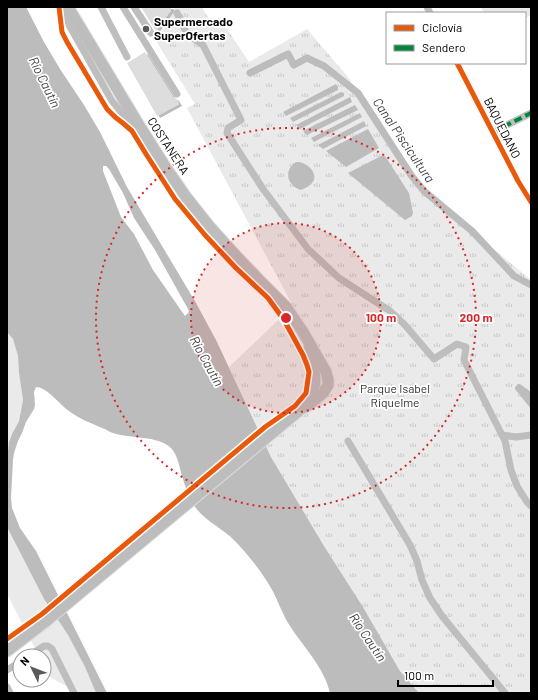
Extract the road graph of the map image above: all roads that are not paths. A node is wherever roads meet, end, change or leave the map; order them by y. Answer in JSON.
{"nodes":[{"id":1,"x":67,"y":7,"type":"edge"},
{"id":2,"x":101,"y":7,"type":"edge"},
{"id":3,"x":123,"y":7,"type":"edge"},
{"id":4,"x":134,"y":7,"type":"edge"},
{"id":5,"x":177,"y":14,"type":"edge"},
{"id":6,"x":151,"y":33,"type":"dead end"},
{"id":7,"x":127,"y":57,"type":"dead end"},
{"id":8,"x":458,"y":64,"type":"edge"},
{"id":9,"x":177,"y":94,"type":"dead end"},
{"id":10,"x":531,"y":113,"type":"edge"},
{"id":11,"x":493,"y":132,"type":"junction"},
{"id":12,"x":531,"y":202,"type":"edge"},
{"id":13,"x":502,"y":435,"type":"junction"},
{"id":14,"x":531,"y":435,"type":"edge"},
{"id":15,"x":348,"y":441,"type":"dead end"},
{"id":16,"x":531,"y":506,"type":"edge"},
{"id":17,"x":41,"y":648,"type":"edge"},
{"id":18,"x":51,"y":648,"type":"edge"},
{"id":19,"x":52,"y":650,"type":"edge"},
{"id":20,"x":7,"y":651,"type":"edge"},
{"id":21,"x":7,"y":687,"type":"edge"},
{"id":22,"x":10,"y":693,"type":"edge"},
{"id":23,"x":74,"y":693,"type":"edge"},
{"id":24,"x":505,"y":693,"type":"edge"}],
"edges":[{"from":1,"to":20,"type":"highway","name":"COSTANERA"},
{"from":2,"to":7,"type":"street"},
{"from":3,"to":9,"type":"street"},
{"from":4,"to":6,"type":"street"},
{"from":5,"to":13,"type":"street"},
{"from":8,"to":11,"type":"street","name":"BAQUEDANO"},
{"from":10,"to":11,"type":"street"},
{"from":11,"to":12,"type":"street","name":"BAQUEDANO"},
{"from":13,"to":14,"type":"street"},
{"from":13,"to":16,"type":"street"},
{"from":15,"to":24,"type":"street"},
{"from":17,"to":18,"type":"street"},
{"from":19,"to":23,"type":"street"},
{"from":21,"to":22,"type":"street"}]}
